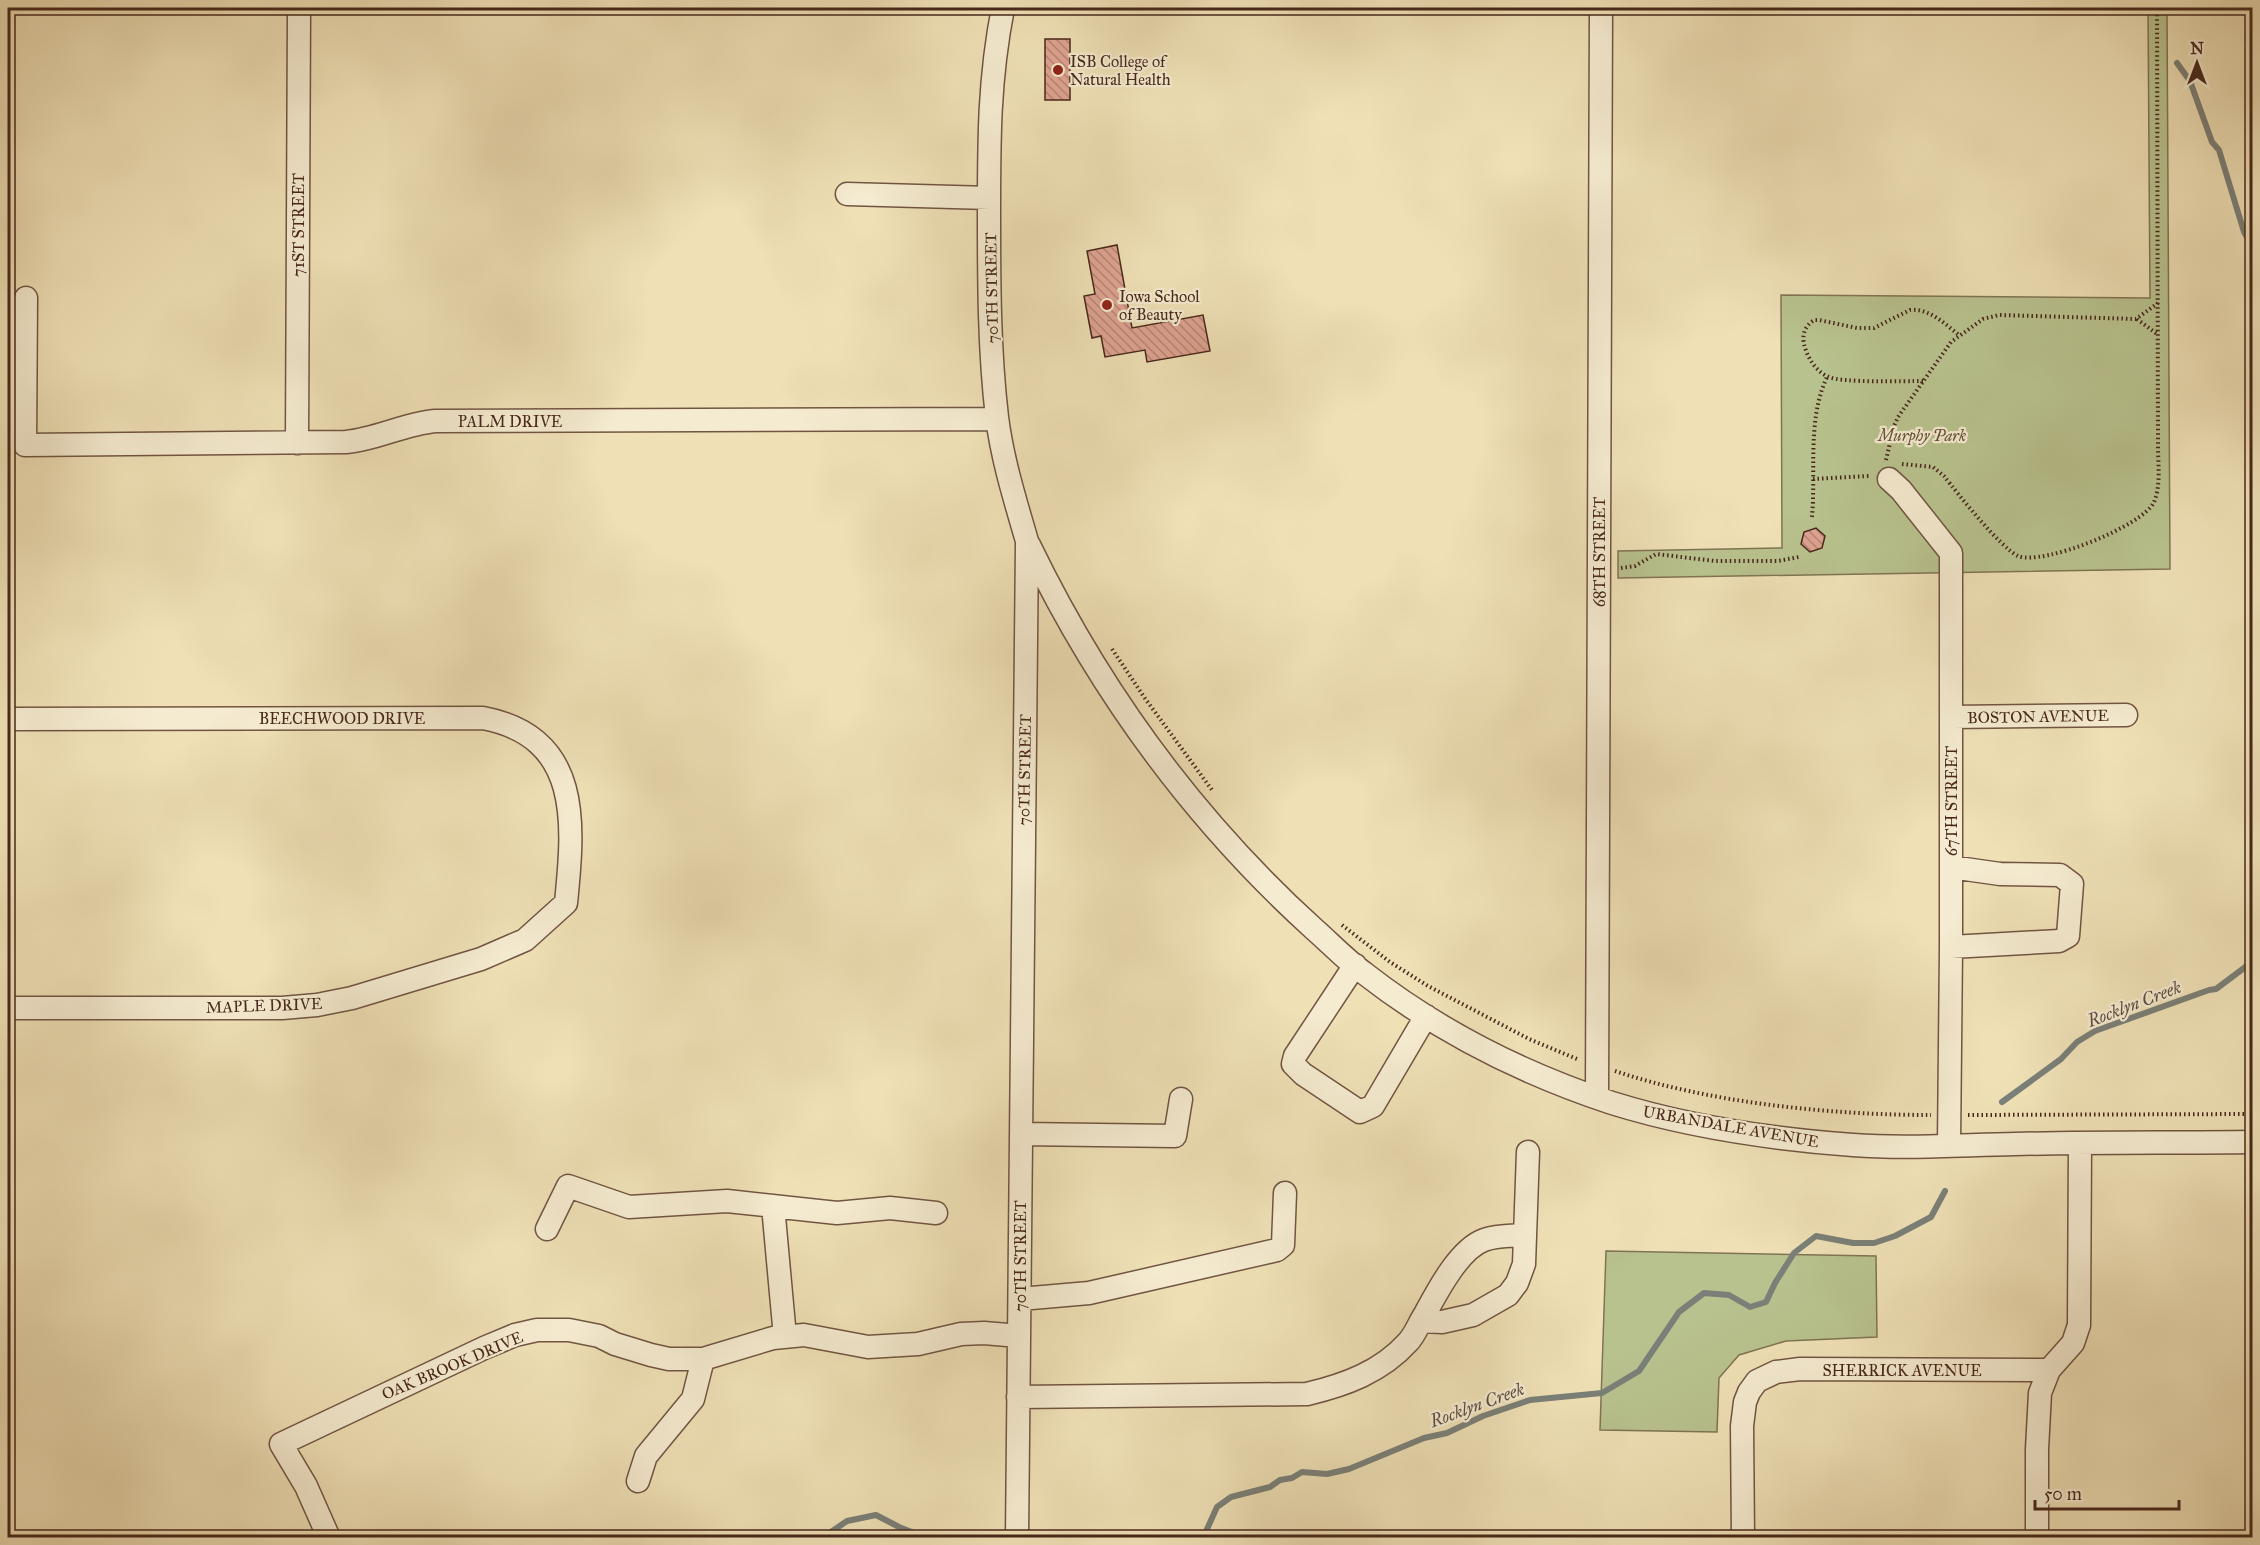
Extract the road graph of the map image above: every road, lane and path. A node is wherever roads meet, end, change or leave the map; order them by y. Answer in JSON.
{"nodes":[{"id":1,"x":299,"y":8,"type":"edge"},
{"id":2,"x":1004,"y":8,"type":"edge"},
{"id":3,"x":1601,"y":8,"type":"edge"},
{"id":4,"x":2157,"y":8,"type":"edge"},
{"id":5,"x":847,"y":194,"type":"dead end"},
{"id":6,"x":989,"y":198,"type":"junction"},
{"id":7,"x":26,"y":298,"type":"dead end"},
{"id":8,"x":2158,"y":303,"type":"junction"},
{"id":9,"x":2136,"y":319,"type":"junction"},
{"id":10,"x":1959,"y":335,"type":"junction"},
{"id":11,"x":2158,"y":335,"type":"junction"},
{"id":12,"x":1827,"y":376,"type":"junction"},
{"id":13,"x":1923,"y":381,"type":"junction"},
{"id":14,"x":997,"y":419,"type":"junction"},
{"id":15,"x":297,"y":443,"type":"junction"},
{"id":16,"x":1882,"y":478,"type":"joint"},
{"id":17,"x":1813,"y":479,"type":"junction"},
{"id":18,"x":1812,"y":518,"type":"dead end"},
{"id":19,"x":1027,"y":541,"type":"junction"},
{"id":20,"x":1799,"y":557,"type":"dead end"},
{"id":21,"x":1621,"y":568,"type":"dead end"},
{"id":22,"x":1106,"y":641,"type":"dead end"},
{"id":23,"x":2126,"y":715,"type":"dead end"},
{"id":24,"x":1951,"y":717,"type":"junction"},
{"id":25,"x":8,"y":718,"type":"edge"},
{"id":26,"x":1219,"y":799,"type":"dead end"},
{"id":27,"x":570,"y":866,"type":"joint"},
{"id":28,"x":1951,"y":867,"type":"junction"},
{"id":29,"x":1338,"y":921,"type":"dead end"},
{"id":30,"x":1952,"y":947,"type":"junction"},
{"id":31,"x":1354,"y":965,"type":"junction"},
{"id":32,"x":8,"y":1008,"type":"edge"},
{"id":33,"x":1425,"y":1016,"type":"junction"},
{"id":34,"x":1576,"y":1058,"type":"dead end"},
{"id":35,"x":1608,"y":1069,"type":"dead end"},
{"id":36,"x":1597,"y":1097,"type":"junction"},
{"id":37,"x":1181,"y":1099,"type":"dead end"},
{"id":38,"x":2253,"y":1114,"type":"edge"},
{"id":39,"x":1936,"y":1115,"type":"dead end"},
{"id":40,"x":1960,"y":1115,"type":"dead end"},
{"id":41,"x":1021,"y":1134,"type":"junction"},
{"id":42,"x":2253,"y":1142,"type":"edge"},
{"id":43,"x":2080,"y":1143,"type":"junction"},
{"id":44,"x":1949,"y":1145,"type":"junction"},
{"id":45,"x":1528,"y":1152,"type":"dead end"},
{"id":46,"x":1285,"y":1193,"type":"dead end"},
{"id":47,"x":773,"y":1206,"type":"junction"},
{"id":48,"x":936,"y":1213,"type":"dead end"},
{"id":49,"x":547,"y":1229,"type":"dead end"},
{"id":50,"x":1525,"y":1235,"type":"junction"},
{"id":51,"x":1020,"y":1299,"type":"junction"},
{"id":52,"x":1421,"y":1321,"type":"junction"},
{"id":53,"x":1019,"y":1336,"type":"junction"},
{"id":54,"x":784,"y":1337,"type":"junction"},
{"id":55,"x":703,"y":1359,"type":"junction"},
{"id":56,"x":2049,"y":1370,"type":"junction"},
{"id":57,"x":1018,"y":1397,"type":"junction"},
{"id":58,"x":638,"y":1481,"type":"dead end"},
{"id":59,"x":329,"y":1538,"type":"edge"},
{"id":60,"x":1017,"y":1538,"type":"edge"},
{"id":61,"x":1743,"y":1538,"type":"edge"},
{"id":62,"x":2037,"y":1538,"type":"edge"}],
"edges":[{"from":1,"to":15,"type":"street","name":"71ST STREET"},
{"from":2,"to":6,"type":"street","name":"70TH STREET"},
{"from":3,"to":36,"type":"street","name":"68TH STREET"},
{"from":4,"to":8,"type":"path"},
{"from":5,"to":6,"type":"street"},
{"from":6,"to":14,"type":"street","name":"70TH STREET"},
{"from":7,"to":15,"type":"street","name":"PALM DRIVE"},
{"from":8,"to":9,"type":"path"},
{"from":8,"to":11,"type":"path"},
{"from":9,"to":10,"type":"path"},
{"from":9,"to":11,"type":"path"},
{"from":10,"to":12,"type":"path"},
{"from":10,"to":13,"type":"path"},
{"from":11,"to":13,"type":"path"},
{"from":12,"to":13,"type":"path"},
{"from":12,"to":17,"type":"path"},
{"from":14,"to":15,"type":"street","name":"PALM DRIVE"},
{"from":14,"to":19,"type":"street","name":"70TH STREET"},
{"from":16,"to":17,"type":"path"},
{"from":16,"to":24,"type":"street","name":"67TH STREET"},
{"from":17,"to":18,"type":"path"},
{"from":19,"to":31,"type":"street","name":"URBANDALE AVENUE"},
{"from":19,"to":41,"type":"street","name":"70TH STREET"},
{"from":20,"to":21,"type":"path"},
{"from":22,"to":26,"type":"path"},
{"from":23,"to":24,"type":"street","name":"BOSTON AVENUE"},
{"from":24,"to":28,"type":"street","name":"67TH STREET"},
{"from":25,"to":27,"type":"street","name":"BEECHWOOD DRIVE"},
{"from":27,"to":32,"type":"street","name":"MAPLE DRIVE"},
{"from":28,"to":30,"type":"street","name":"67TH STREET"},
{"from":28,"to":30,"type":"street"},
{"from":29,"to":34,"type":"path"},
{"from":30,"to":44,"type":"street","name":"67TH STREET"},
{"from":31,"to":33,"type":"street","name":"URBANDALE AVENUE"},
{"from":31,"to":33,"type":"street"},
{"from":33,"to":36,"type":"street","name":"URBANDALE AVENUE"},
{"from":35,"to":39,"type":"path"},
{"from":36,"to":44,"type":"street","name":"URBANDALE AVENUE"},
{"from":37,"to":41,"type":"street"},
{"from":38,"to":40,"type":"path"},
{"from":41,"to":51,"type":"street","name":"70TH STREET"},
{"from":42,"to":43,"type":"street","name":"URBANDALE AVENUE"},
{"from":43,"to":44,"type":"street","name":"URBANDALE AVENUE"},
{"from":43,"to":56,"type":"street"},
{"from":45,"to":50,"type":"street"},
{"from":46,"to":51,"type":"street"},
{"from":47,"to":48,"type":"street"},
{"from":47,"to":49,"type":"street"},
{"from":47,"to":54,"type":"street"},
{"from":50,"to":52,"type":"street"},
{"from":50,"to":52,"type":"street"},
{"from":51,"to":53,"type":"street","name":"70TH STREET"},
{"from":52,"to":57,"type":"street"},
{"from":53,"to":54,"type":"street","name":"OAK BROOK DRIVE"},
{"from":53,"to":57,"type":"street","name":"70TH STREET"},
{"from":54,"to":55,"type":"street","name":"OAK BROOK DRIVE"},
{"from":55,"to":58,"type":"street"},
{"from":55,"to":59,"type":"street","name":"OAK BROOK DRIVE"},
{"from":56,"to":61,"type":"street","name":"SHERRICK AVENUE"},
{"from":56,"to":62,"type":"street"},
{"from":57,"to":60,"type":"street","name":"70TH STREET"}]}
